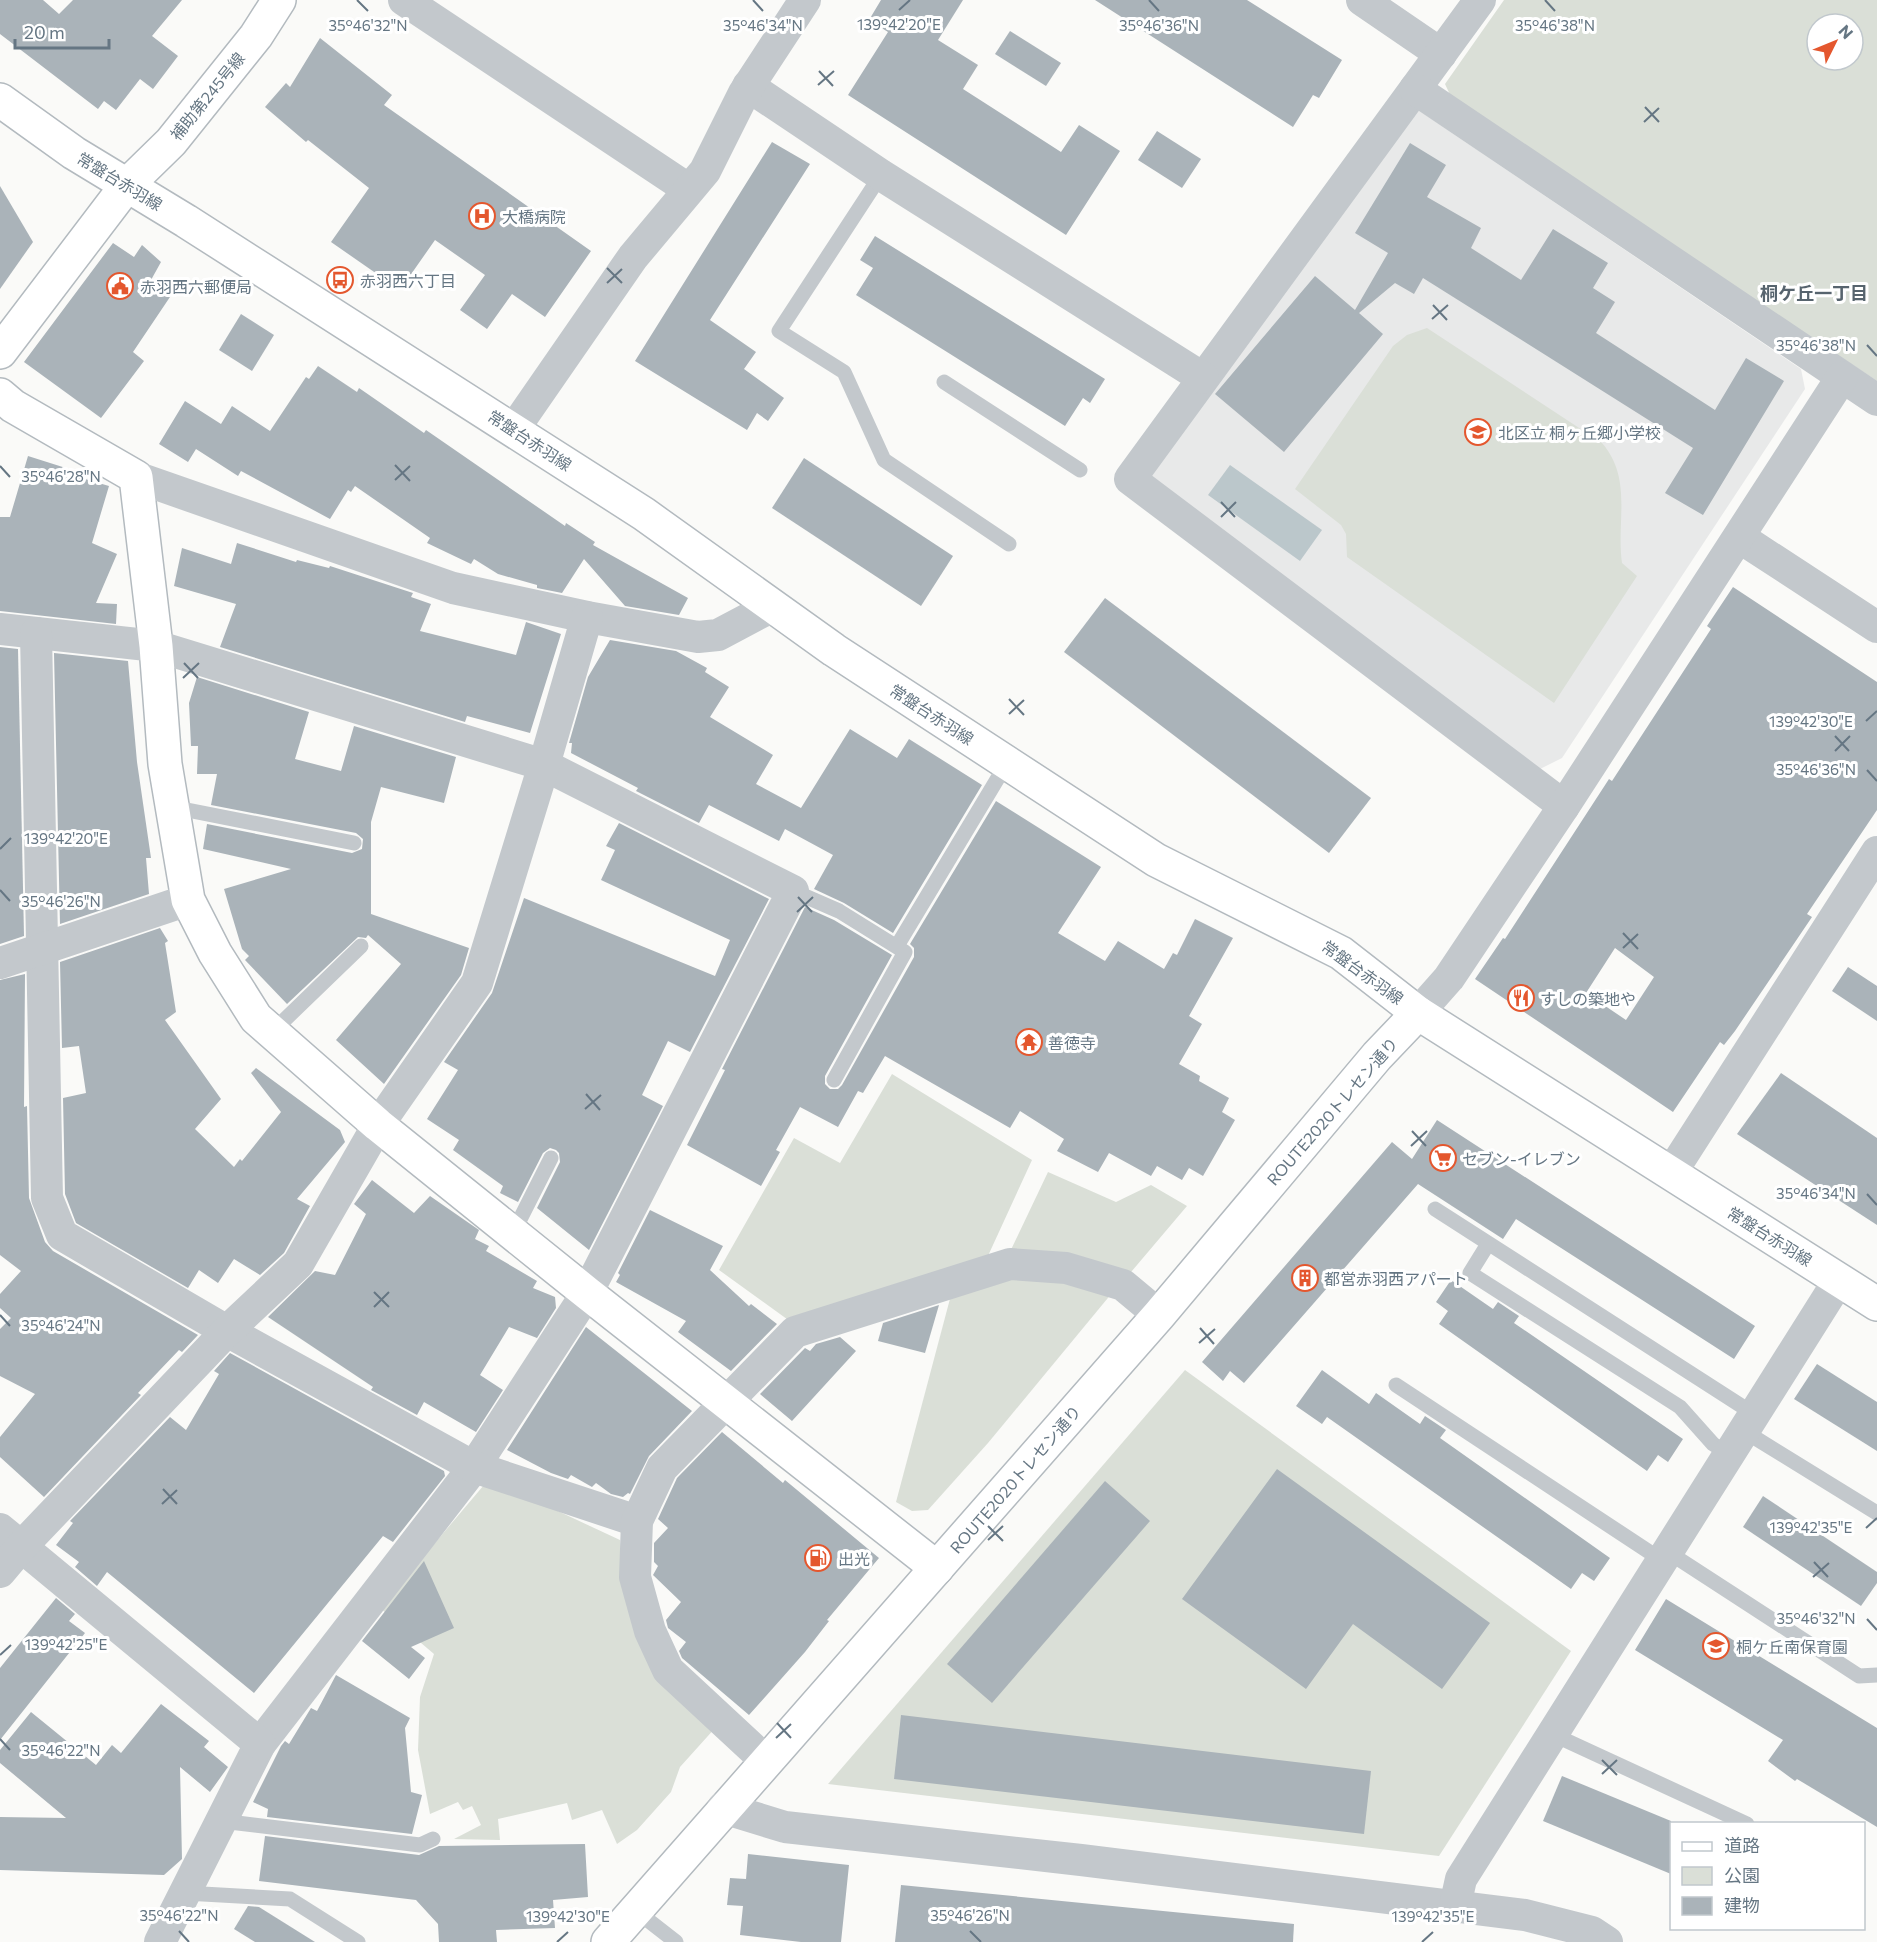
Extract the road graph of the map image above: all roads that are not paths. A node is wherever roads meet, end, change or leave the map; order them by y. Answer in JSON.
{"nodes":[{"id":1,"x":279,"y":0,"type":"edge"},
{"id":2,"x":404,"y":0,"type":"edge"},
{"id":3,"x":805,"y":0,"type":"edge"},
{"id":4,"x":1362,"y":0,"type":"edge"},
{"id":5,"x":1480,"y":0,"type":"edge"},
{"id":6,"x":1441,"y":54,"type":"junction"},
{"id":7,"x":748,"y":86,"type":"junction"},
{"id":8,"x":1415,"y":89,"type":"junction"},
{"id":9,"x":0,"y":100,"type":"edge"},
{"id":10,"x":881,"y":175,"type":"junction"},
{"id":11,"x":127,"y":185,"type":"junction"},
{"id":12,"x":688,"y":189,"type":"junction"},
{"id":13,"x":0,"y":352,"type":"edge"},
{"id":14,"x":1842,"y":377,"type":"junction"},
{"id":15,"x":1203,"y":378,"type":"junction"},
{"id":16,"x":944,"y":382,"type":"dead end"},
{"id":17,"x":0,"y":395,"type":"edge"},
{"id":18,"x":1877,"y":400,"type":"edge"},
{"id":19,"x":514,"y":429,"type":"junction"},
{"id":20,"x":1080,"y":470,"type":"dead end"},
{"id":21,"x":136,"y":477,"type":"junction"},
{"id":22,"x":1739,"y":537,"type":"junction"},
{"id":23,"x":1009,"y":544,"type":"dead end"},
{"id":24,"x":771,"y":607,"type":"junction"},
{"id":25,"x":587,"y":617,"type":"junction"},
{"id":26,"x":1877,"y":627,"type":"edge"},
{"id":27,"x":0,"y":629,"type":"edge"},
{"id":28,"x":36,"y":633,"type":"junction"},
{"id":29,"x":156,"y":645,"type":"junction"},
{"id":30,"x":1007,"y":763,"type":"junction"},
{"id":31,"x":544,"y":765,"type":"junction"},
{"id":32,"x":1564,"y":806,"type":"junction"},
{"id":33,"x":172,"y":807,"type":"junction"},
{"id":34,"x":354,"y":843,"type":"dead end"},
{"id":35,"x":1877,"y":852,"type":"edge"},
{"id":36,"x":793,"y":891,"type":"junction"},
{"id":37,"x":188,"y":900,"type":"junction"},
{"id":38,"x":361,"y":946,"type":"dead end"},
{"id":39,"x":897,"y":946,"type":"junction"},
{"id":40,"x":43,"y":947,"type":"junction"},
{"id":41,"x":0,"y":963,"type":"edge"},
{"id":42,"x":1418,"y":1013,"type":"junction"},
{"id":43,"x":272,"y":1032,"type":"junction"},
{"id":44,"x":834,"y":1080,"type":"dead end"},
{"id":45,"x":378,"y":1125,"type":"junction"},
{"id":46,"x":551,"y":1158,"type":"dead end"},
{"id":47,"x":1671,"y":1173,"type":"junction"},
{"id":48,"x":1435,"y":1209,"type":"dead end"},
{"id":49,"x":513,"y":1233,"type":"junction"},
{"id":50,"x":1488,"y":1244,"type":"junction"},
{"id":51,"x":1839,"y":1280,"type":"junction"},
{"id":52,"x":587,"y":1293,"type":"junction"},
{"id":53,"x":1877,"y":1304,"type":"edge"},
{"id":54,"x":1159,"y":1315,"type":"junction"},
{"id":55,"x":227,"y":1331,"type":"junction"},
{"id":56,"x":1396,"y":1386,"type":"dead end"},
{"id":57,"x":724,"y":1403,"type":"junction"},
{"id":58,"x":1742,"y":1433,"type":"junction"},
{"id":59,"x":474,"y":1467,"type":"junction"},
{"id":60,"x":1877,"y":1513,"type":"edge"},
{"id":61,"x":637,"y":1521,"type":"junction"},
{"id":62,"x":10,"y":1538,"type":"edge"},
{"id":63,"x":1665,"y":1556,"type":"junction"},
{"id":64,"x":937,"y":1568,"type":"junction"},
{"id":65,"x":0,"y":1572,"type":"edge"},
{"id":66,"x":1877,"y":1675,"type":"edge"},
{"id":67,"x":1552,"y":1734,"type":"junction"},
{"id":68,"x":260,"y":1744,"type":"junction"},
{"id":69,"x":765,"y":1760,"type":"junction"},
{"id":70,"x":723,"y":1808,"type":"junction"},
{"id":71,"x":221,"y":1821,"type":"junction"},
{"id":72,"x":1743,"y":1822,"type":"edge"},
{"id":73,"x":433,"y":1839,"type":"dead end"},
{"id":74,"x":184,"y":1893,"type":"junction"},
{"id":75,"x":1455,"y":1906,"type":"junction"},
{"id":76,"x":635,"y":1910,"type":"junction"},
{"id":77,"x":160,"y":1942,"type":"edge"},
{"id":78,"x":358,"y":1942,"type":"edge"},
{"id":79,"x":608,"y":1942,"type":"edge"},
{"id":80,"x":676,"y":1942,"type":"edge"},
{"id":81,"x":1607,"y":1942,"type":"edge"}],
"edges":[{"from":1,"to":11,"type":"main road","name":"補助第245号線"},
{"from":2,"to":12,"type":"street"},
{"from":3,"to":7,"type":"street"},
{"from":4,"to":6,"type":"street"},
{"from":5,"to":6,"type":"street"},
{"from":6,"to":8,"type":"street"},
{"from":7,"to":10,"type":"street"},
{"from":7,"to":12,"type":"street"},
{"from":8,"to":14,"type":"street"},
{"from":8,"to":15,"type":"street"},
{"from":9,"to":11,"type":"main road","name":"常盤台赤羽線"},
{"from":10,"to":15,"type":"street"},
{"from":10,"to":23,"type":"lane"},
{"from":11,"to":13,"type":"main road","name":"補助第245号線"},
{"from":11,"to":19,"type":"main road","name":"常盤台赤羽線"},
{"from":12,"to":19,"type":"street"},
{"from":14,"to":18,"type":"street"},
{"from":14,"to":22,"type":"street"},
{"from":15,"to":32,"type":"street"},
{"from":16,"to":20,"type":"lane"},
{"from":17,"to":21,"type":"main road"},
{"from":19,"to":24,"type":"main road","name":"常盤台赤羽線"},
{"from":21,"to":25,"type":"street"},
{"from":21,"to":29,"type":"main road"},
{"from":22,"to":26,"type":"street"},
{"from":22,"to":32,"type":"street"},
{"from":24,"to":25,"type":"street"},
{"from":24,"to":30,"type":"main road","name":"常盤台赤羽線"},
{"from":25,"to":31,"type":"street"},
{"from":27,"to":28,"type":"street"},
{"from":28,"to":29,"type":"street"},
{"from":28,"to":40,"type":"street"},
{"from":29,"to":31,"type":"street"},
{"from":29,"to":33,"type":"main road"},
{"from":30,"to":39,"type":"lane"},
{"from":30,"to":42,"type":"main road","name":"常盤台赤羽線"},
{"from":31,"to":36,"type":"street"},
{"from":31,"to":45,"type":"street"},
{"from":32,"to":42,"type":"street"},
{"from":33,"to":34,"type":"lane"},
{"from":33,"to":37,"type":"main road"},
{"from":35,"to":47,"type":"street"},
{"from":36,"to":39,"type":"lane"},
{"from":36,"to":52,"type":"street"},
{"from":37,"to":40,"type":"street"},
{"from":37,"to":43,"type":"main road"},
{"from":38,"to":43,"type":"lane"},
{"from":39,"to":44,"type":"lane"},
{"from":40,"to":41,"type":"street"},
{"from":40,"to":55,"type":"street"},
{"from":42,"to":47,"type":"main road","name":"常盤台赤羽線"},
{"from":42,"to":54,"type":"main road","name":"ROUTE2020トレセン通り"},
{"from":43,"to":45,"type":"main road"},
{"from":45,"to":49,"type":"main road"},
{"from":45,"to":55,"type":"street"},
{"from":46,"to":49,"type":"lane"},
{"from":47,"to":51,"type":"main road","name":"常盤台赤羽線"},
{"from":48,"to":50,"type":"lane"},
{"from":49,"to":52,"type":"main road"},
{"from":50,"to":58,"type":"lane"},
{"from":50,"to":58,"type":"lane"},
{"from":51,"to":53,"type":"main road","name":"常盤台赤羽線"},
{"from":51,"to":58,"type":"street"},
{"from":52,"to":57,"type":"main road"},
{"from":52,"to":59,"type":"street"},
{"from":54,"to":57,"type":"street"},
{"from":54,"to":64,"type":"main road","name":"ROUTE2020トレセン通り"},
{"from":55,"to":59,"type":"street"},
{"from":55,"to":62,"type":"street"},
{"from":56,"to":63,"type":"lane"},
{"from":57,"to":61,"type":"street"},
{"from":57,"to":64,"type":"main road"},
{"from":58,"to":60,"type":"lane"},
{"from":58,"to":63,"type":"street"},
{"from":59,"to":61,"type":"street"},
{"from":59,"to":68,"type":"street"},
{"from":61,"to":69,"type":"street"},
{"from":62,"to":65,"type":"street"},
{"from":62,"to":68,"type":"street"},
{"from":63,"to":66,"type":"lane"},
{"from":63,"to":67,"type":"street"},
{"from":64,"to":69,"type":"main road","name":"ROUTE2020トレセン通り"},
{"from":67,"to":72,"type":"lane"},
{"from":67,"to":75,"type":"street"},
{"from":68,"to":71,"type":"street"},
{"from":69,"to":70,"type":"main road","name":"ROUTE2020トレセン通り"},
{"from":70,"to":75,"type":"street"},
{"from":70,"to":76,"type":"main road","name":"ROUTE2020トレセン通り"},
{"from":71,"to":73,"type":"lane"},
{"from":71,"to":74,"type":"street"},
{"from":74,"to":77,"type":"street"},
{"from":74,"to":78,"type":"lane"},
{"from":75,"to":81,"type":"street"},
{"from":76,"to":79,"type":"main road","name":"ROUTE2020トレセン通り"},
{"from":76,"to":80,"type":"lane"}]}
